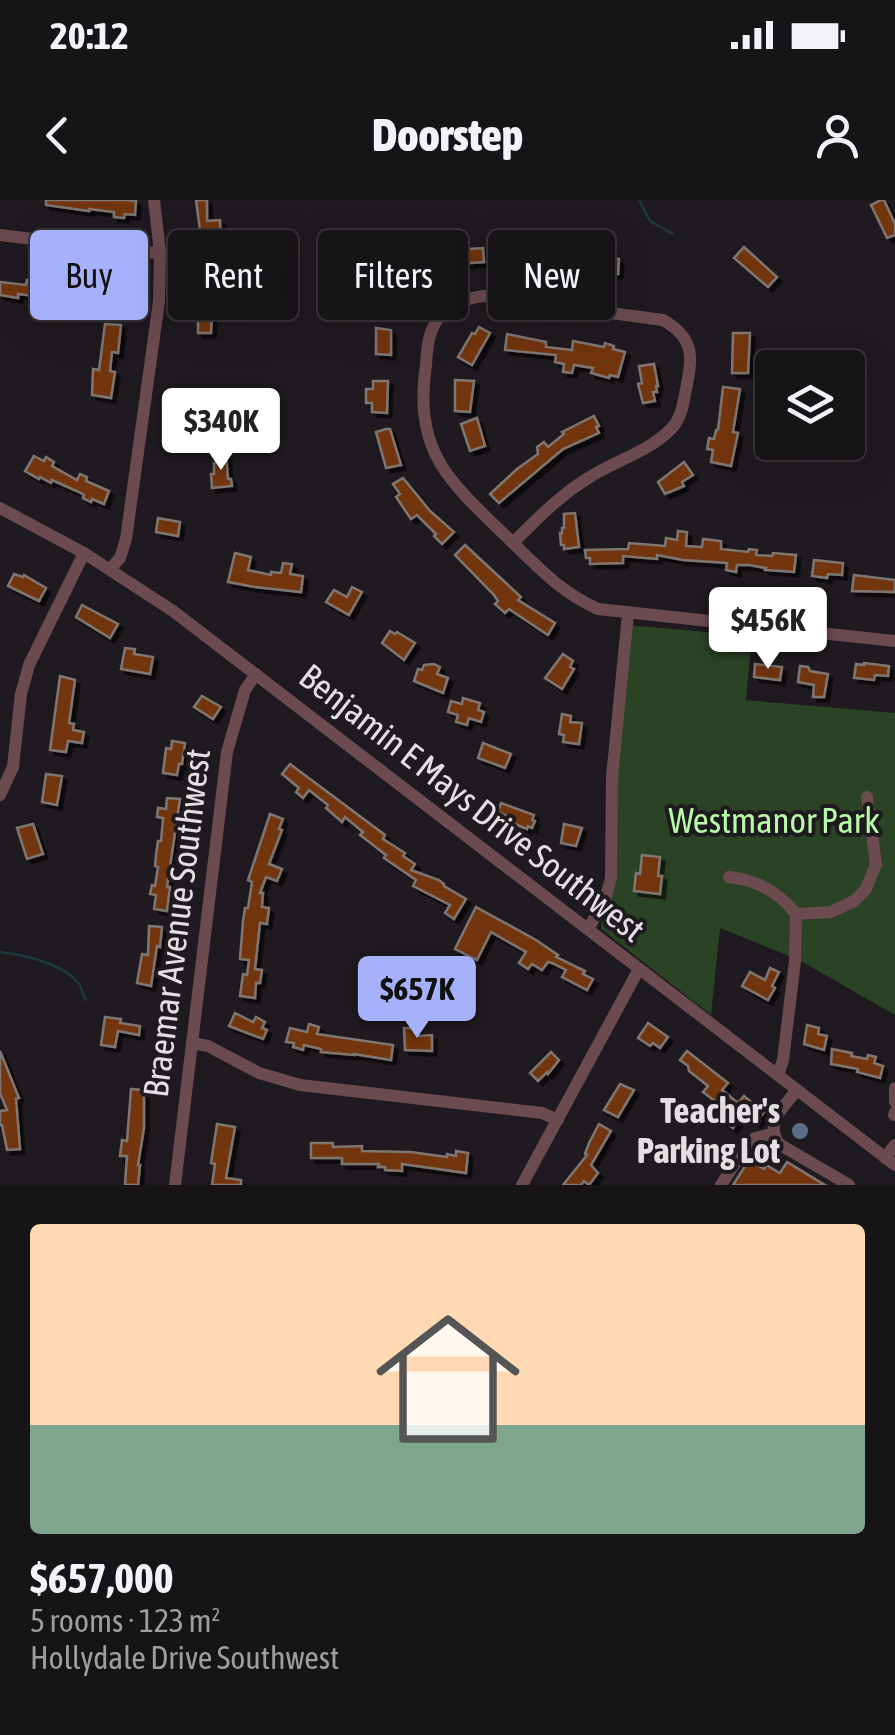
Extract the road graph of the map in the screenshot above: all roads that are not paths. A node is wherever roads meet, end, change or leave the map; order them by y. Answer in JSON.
{"nodes":[{"id":1,"x":154,"y":200,"type":"edge"},
{"id":2,"x":0,"y":235,"type":"edge"},
{"id":3,"x":160,"y":252,"type":"junction"},
{"id":4,"x":0,"y":508,"type":"edge"},
{"id":5,"x":513,"y":543,"type":"junction"},
{"id":6,"x":84,"y":553,"type":"junction"},
{"id":7,"x":110,"y":569,"type":"junction"},
{"id":8,"x":628,"y":614,"type":"junction"},
{"id":9,"x":895,"y":641,"type":"edge"},
{"id":10,"x":256,"y":674,"type":"junction"},
{"id":11,"x":0,"y":796,"type":"edge"},
{"id":12,"x":867,"y":797,"type":"dead end"},
{"id":13,"x":728,"y":877,"type":"dead end"},
{"id":14,"x":796,"y":914,"type":"junction"},
{"id":15,"x":588,"y":929,"type":"junction"},
{"id":16,"x":640,"y":968,"type":"junction"},
{"id":17,"x":192,"y":1043,"type":"junction"},
{"id":18,"x":778,"y":1075,"type":"junction"},
{"id":19,"x":895,"y":1088,"type":"edge"},
{"id":20,"x":797,"y":1090,"type":"junction"},
{"id":21,"x":895,"y":1102,"type":"edge"},
{"id":22,"x":558,"y":1120,"type":"junction"},
{"id":23,"x":772,"y":1134,"type":"junction"},
{"id":24,"x":895,"y":1145,"type":"edge"},
{"id":25,"x":890,"y":1162,"type":"edge"},
{"id":26,"x":175,"y":1185,"type":"edge"},
{"id":27,"x":522,"y":1185,"type":"edge"},
{"id":28,"x":721,"y":1185,"type":"edge"},
{"id":29,"x":849,"y":1185,"type":"edge"}],
"edges":[{"from":1,"to":3,"type":"street"},
{"from":2,"to":3,"type":"street"},
{"from":3,"to":7,"type":"street"},
{"from":4,"to":6,"type":"street","name":"Benjamin E Mays Drive Southwest"},
{"from":5,"to":5,"type":"street"},
{"from":5,"to":8,"type":"street"},
{"from":6,"to":7,"type":"street","name":"Benjamin E Mays Drive Southwest"},
{"from":6,"to":11,"type":"street"},
{"from":7,"to":10,"type":"street","name":"Benjamin E Mays Drive Southwest"},
{"from":8,"to":9,"type":"street"},
{"from":8,"to":15,"type":"street"},
{"from":10,"to":15,"type":"street","name":"Benjamin E Mays Drive Southwest"},
{"from":10,"to":17,"type":"street","name":"Braemar Avenue Southwest"},
{"from":12,"to":14,"type":"street"},
{"from":13,"to":14,"type":"street"},
{"from":14,"to":18,"type":"street"},
{"from":15,"to":16,"type":"street","name":"Benjamin E Mays Drive Southwest"},
{"from":16,"to":18,"type":"street","name":"Benjamin E Mays Drive Southwest"},
{"from":16,"to":22,"type":"street"},
{"from":17,"to":22,"type":"street"},
{"from":17,"to":26,"type":"street","name":"Braemar Avenue Southwest"},
{"from":18,"to":20,"type":"street","name":"Benjamin E Mays Drive Southwest"},
{"from":19,"to":21,"type":"street"},
{"from":20,"to":23,"type":"street"},
{"from":20,"to":25,"type":"street","name":"Benjamin E Mays Drive Southwest"},
{"from":22,"to":27,"type":"street"},
{"from":23,"to":28,"type":"street"},
{"from":23,"to":29,"type":"street"},
{"from":24,"to":25,"type":"street"}]}
